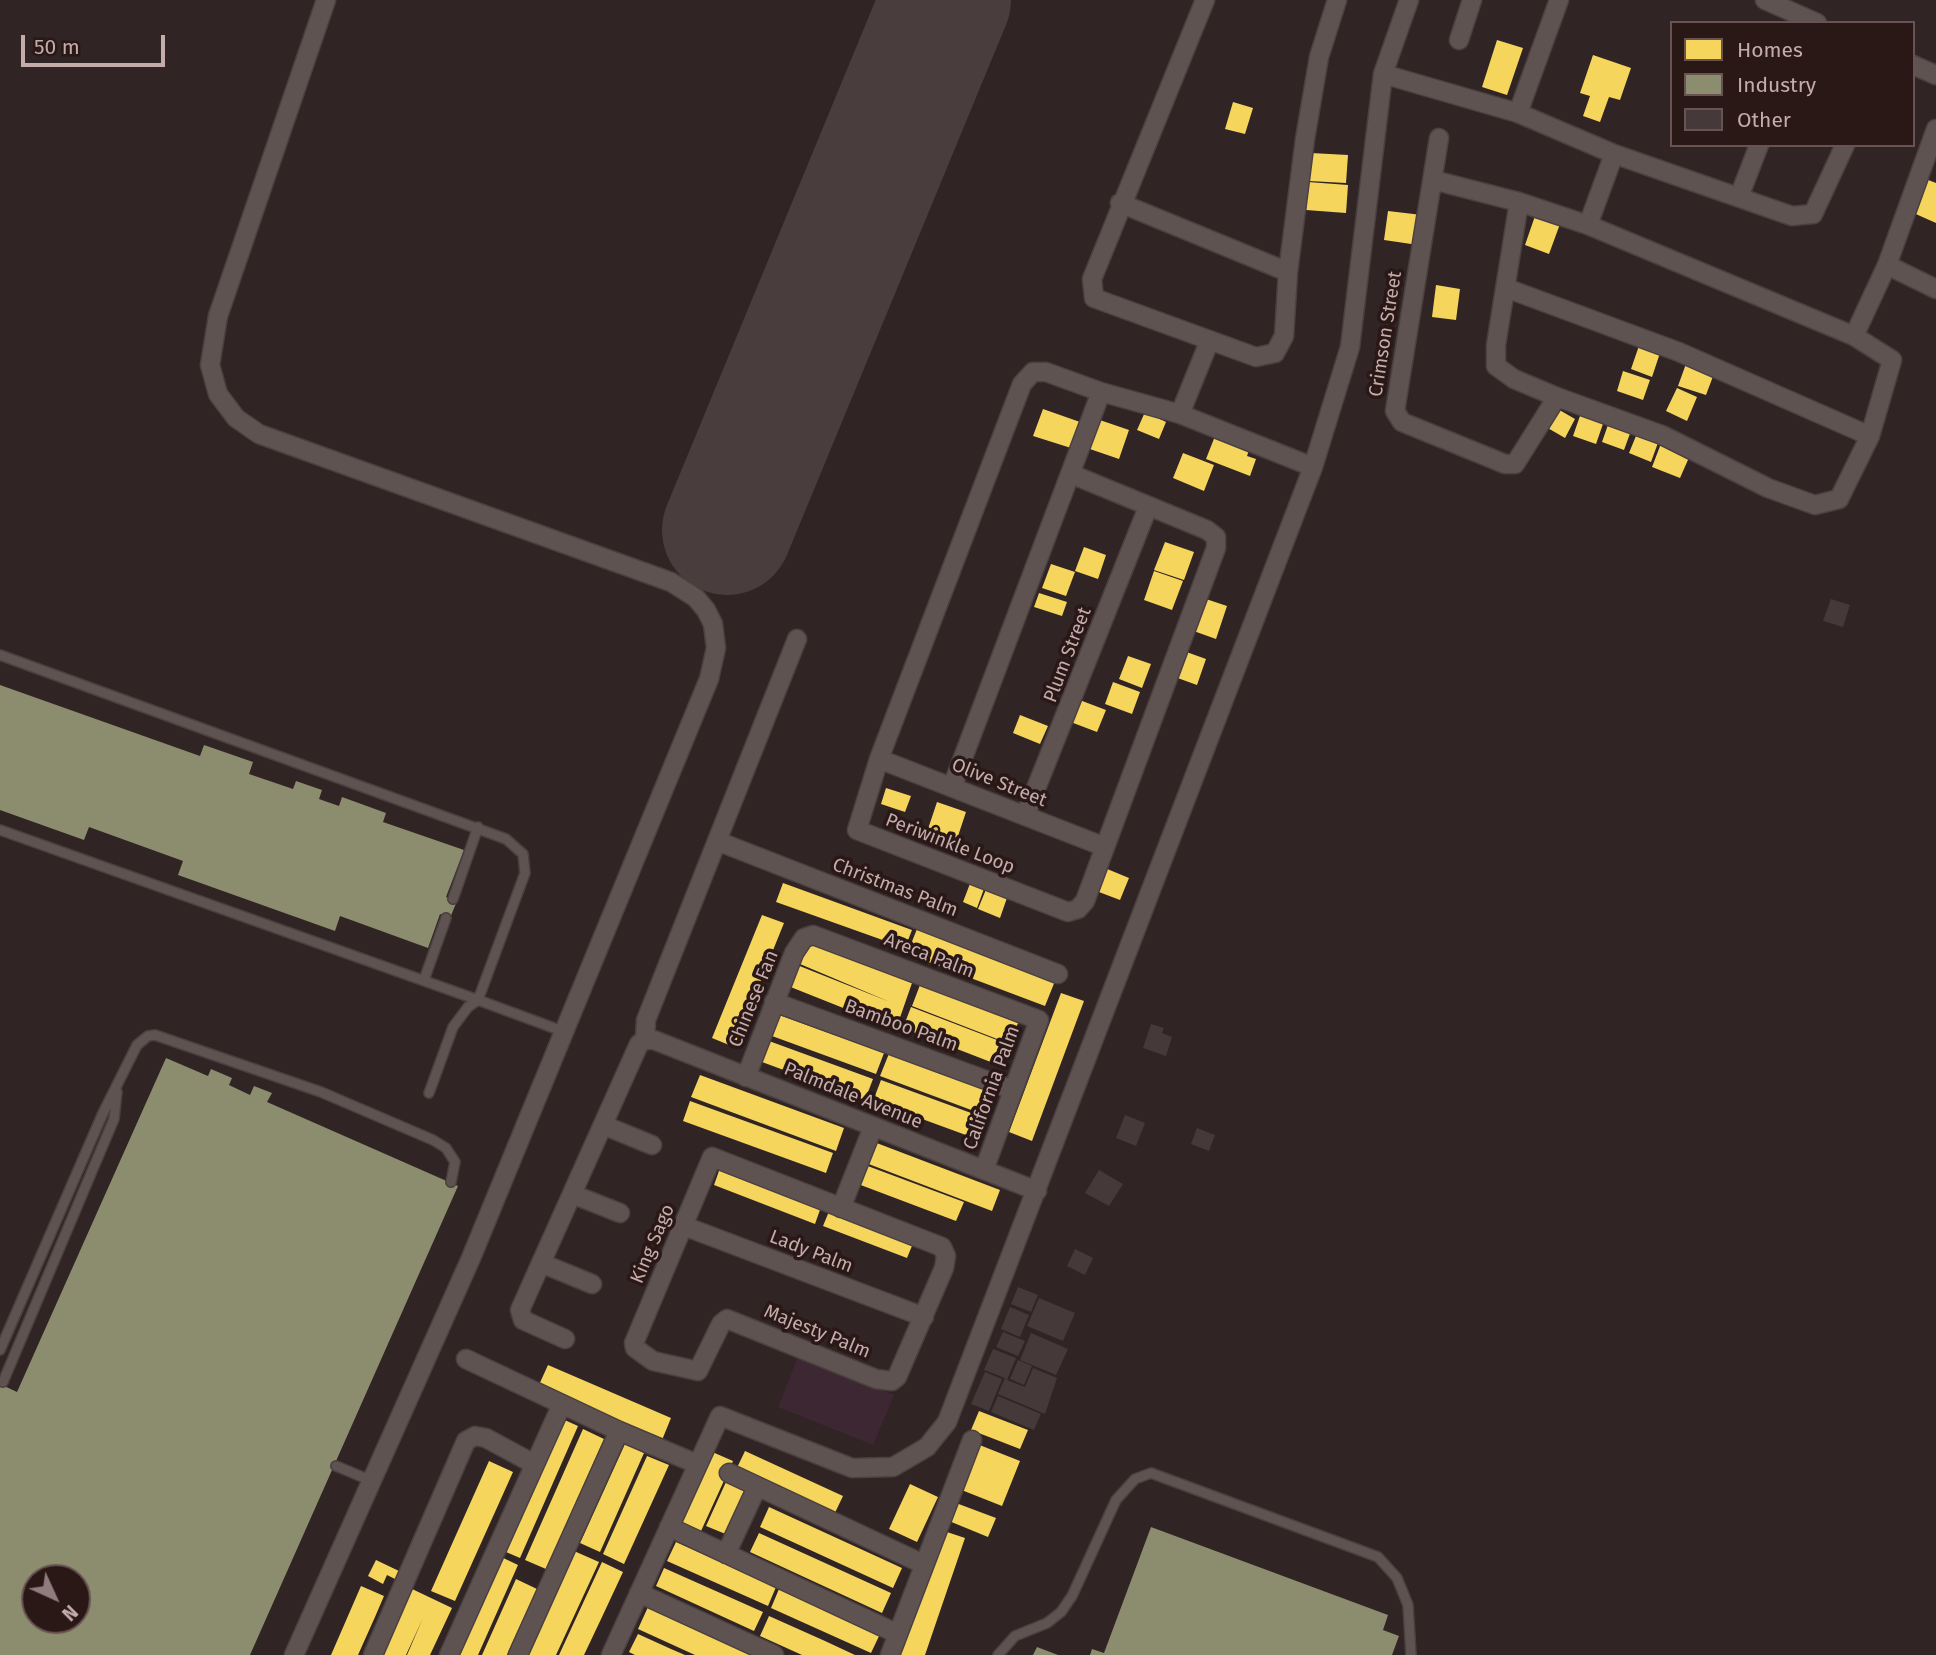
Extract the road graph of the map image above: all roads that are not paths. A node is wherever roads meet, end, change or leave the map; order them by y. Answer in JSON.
{"nodes":[{"id":1,"x":326,"y":0,"type":"edge"},
{"id":2,"x":1205,"y":0,"type":"edge"},
{"id":3,"x":1337,"y":0,"type":"edge"},
{"id":4,"x":1409,"y":0,"type":"edge"},
{"id":5,"x":1472,"y":0,"type":"edge"},
{"id":6,"x":1559,"y":0,"type":"edge"},
{"id":7,"x":1765,"y":0,"type":"edge"},
{"id":8,"x":1810,"y":21,"type":"edge"},
{"id":9,"x":1459,"y":40,"type":"dead end"},
{"id":10,"x":1915,"y":66,"type":"edge"},
{"id":11,"x":1383,"y":74,"type":"junction"},
{"id":12,"x":1936,"y":75,"type":"edge"},
{"id":13,"x":1518,"y":113,"type":"junction"},
{"id":14,"x":1936,"y":129,"type":"edge"},
{"id":15,"x":1439,"y":138,"type":"dead end"},
{"id":16,"x":1758,"y":147,"type":"edge"},
{"id":17,"x":1844,"y":147,"type":"edge"},
{"id":18,"x":1614,"y":154,"type":"junction"},
{"id":19,"x":1433,"y":180,"type":"junction"},
{"id":20,"x":1739,"y":197,"type":"junction"},
{"id":21,"x":1519,"y":202,"type":"junction"},
{"id":22,"x":1121,"y":203,"type":"junction"},
{"id":23,"x":1588,"y":225,"type":"junction"},
{"id":24,"x":1887,"y":265,"type":"junction"},
{"id":25,"x":1288,"y":272,"type":"junction"},
{"id":26,"x":1506,"y":288,"type":"junction"},
{"id":27,"x":1936,"y":289,"type":"edge"},
{"id":28,"x":1854,"y":336,"type":"junction"},
{"id":29,"x":1209,"y":342,"type":"junction"},
{"id":30,"x":1101,"y":393,"type":"junction"},
{"id":31,"x":1556,"y":397,"type":"junction"},
{"id":32,"x":1180,"y":414,"type":"junction"},
{"id":33,"x":1870,"y":436,"type":"junction"},
{"id":34,"x":1313,"y":467,"type":"junction"},
{"id":35,"x":1071,"y":474,"type":"junction"},
{"id":36,"x":1148,"y":507,"type":"junction"},
{"id":37,"x":797,"y":639,"type":"dead end"},
{"id":38,"x":0,"y":655,"type":"edge"},
{"id":39,"x":879,"y":759,"type":"junction"},
{"id":40,"x":951,"y":787,"type":"junction"},
{"id":41,"x":1025,"y":816,"type":"junction"},
{"id":42,"x":478,"y":827,"type":"junction"},
{"id":43,"x":0,"y":830,"type":"edge"},
{"id":44,"x":717,"y":841,"type":"junction"},
{"id":45,"x":1105,"y":847,"type":"junction"},
{"id":46,"x":453,"y":899,"type":"dead end"},
{"id":47,"x":446,"y":918,"type":"dead end"},
{"id":48,"x":804,"y":938,"type":"joint"},
{"id":49,"x":1058,"y":974,"type":"dead end"},
{"id":50,"x":424,"y":981,"type":"junction"},
{"id":51,"x":478,"y":1000,"type":"junction"},
{"id":52,"x":774,"y":1002,"type":"junction"},
{"id":53,"x":1039,"y":1020,"type":"joint"},
{"id":54,"x":562,"y":1031,"type":"junction"},
{"id":55,"x":649,"y":1040,"type":"junction"},
{"id":56,"x":746,"y":1077,"type":"junction"},
{"id":57,"x":118,"y":1087,"type":"junction"},
{"id":58,"x":1013,"y":1090,"type":"junction"},
{"id":59,"x":429,"y":1093,"type":"dead end"},
{"id":60,"x":603,"y":1125,"type":"junction"},
{"id":61,"x":873,"y":1127,"type":"junction"},
{"id":62,"x":652,"y":1145,"type":"dead end"},
{"id":63,"x":984,"y":1170,"type":"junction"},
{"id":64,"x":451,"y":1182,"type":"dead end"},
{"id":65,"x":1037,"y":1191,"type":"junction"},
{"id":66,"x":572,"y":1194,"type":"junction"},
{"id":67,"x":841,"y":1208,"type":"junction"},
{"id":68,"x":620,"y":1213,"type":"dead end"},
{"id":69,"x":684,"y":1226,"type":"junction"},
{"id":70,"x":541,"y":1263,"type":"junction"},
{"id":71,"x":593,"y":1284,"type":"dead end"},
{"id":72,"x":924,"y":1317,"type":"junction"},
{"id":73,"x":727,"y":1319,"type":"joint"},
{"id":74,"x":565,"y":1339,"type":"dead end"},
{"id":75,"x":0,"y":1350,"type":"edge"},
{"id":76,"x":466,"y":1359,"type":"dead end"},
{"id":77,"x":3,"y":1382,"type":"dead end"},
{"id":78,"x":562,"y":1405,"type":"junction"},
{"id":79,"x":618,"y":1431,"type":"junction"},
{"id":80,"x":972,"y":1440,"type":"dead end"},
{"id":81,"x":534,"y":1464,"type":"junction"},
{"id":82,"x":697,"y":1464,"type":"junction"},
{"id":83,"x":336,"y":1466,"type":"dead end"},
{"id":84,"x":729,"y":1473,"type":"dead end"},
{"id":85,"x":372,"y":1481,"type":"junction"},
{"id":86,"x":757,"y":1486,"type":"junction"},
{"id":87,"x":669,"y":1527,"type":"junction"},
{"id":88,"x":726,"y":1554,"type":"junction"},
{"id":89,"x":923,"y":1564,"type":"junction"},
{"id":90,"x":639,"y":1593,"type":"junction"},
{"id":91,"x":898,"y":1634,"type":"junction"},
{"id":92,"x":294,"y":1655,"type":"edge"},
{"id":93,"x":373,"y":1655,"type":"edge"},
{"id":94,"x":449,"y":1655,"type":"edge"},
{"id":95,"x":518,"y":1655,"type":"edge"},
{"id":96,"x":611,"y":1655,"type":"edge"},
{"id":97,"x":774,"y":1655,"type":"edge"},
{"id":98,"x":890,"y":1655,"type":"edge"},
{"id":99,"x":998,"y":1655,"type":"edge"},
{"id":100,"x":1412,"y":1655,"type":"edge"}],
"edges":[{"from":1,"to":54,"type":"street"},
{"from":2,"to":22,"type":"street"},
{"from":3,"to":25,"type":"street"},
{"from":4,"to":11,"type":"street"},
{"from":5,"to":9,"type":"street"},
{"from":6,"to":13,"type":"street"},
{"from":7,"to":8,"type":"street"},
{"from":10,"to":12,"type":"street"},
{"from":11,"to":13,"type":"street"},
{"from":11,"to":34,"type":"street"},
{"from":13,"to":18,"type":"street"},
{"from":14,"to":24,"type":"street"},
{"from":15,"to":19,"type":"street","name":"Crimson Street"},
{"from":16,"to":20,"type":"street"},
{"from":17,"to":20,"type":"street"},
{"from":18,"to":20,"type":"street"},
{"from":18,"to":23,"type":"street"},
{"from":19,"to":21,"type":"street"},
{"from":19,"to":31,"type":"street","name":"Crimson Street"},
{"from":21,"to":23,"type":"street"},
{"from":21,"to":26,"type":"street"},
{"from":22,"to":25,"type":"street"},
{"from":22,"to":29,"type":"street"},
{"from":23,"to":28,"type":"street"},
{"from":24,"to":27,"type":"street"},
{"from":24,"to":28,"type":"street"},
{"from":25,"to":29,"type":"street"},
{"from":26,"to":31,"type":"street"},
{"from":26,"to":33,"type":"street"},
{"from":28,"to":33,"type":"street"},
{"from":29,"to":32,"type":"street"},
{"from":30,"to":32,"type":"street"},
{"from":30,"to":35,"type":"street"},
{"from":30,"to":39,"type":"street","name":"Periwinkle Loop"},
{"from":31,"to":33,"type":"street"},
{"from":32,"to":34,"type":"street"},
{"from":34,"to":65,"type":"street"},
{"from":35,"to":36,"type":"street"},
{"from":35,"to":40,"type":"street"},
{"from":36,"to":41,"type":"street","name":"Plum Street"},
{"from":36,"to":45,"type":"street","name":"Periwinkle Loop"},
{"from":37,"to":44,"type":"street"},
{"from":38,"to":42,"type":"lane"},
{"from":39,"to":40,"type":"street","name":"Olive Street"},
{"from":39,"to":45,"type":"street","name":"Periwinkle Loop"},
{"from":40,"to":41,"type":"street","name":"Olive Street"},
{"from":41,"to":45,"type":"street","name":"Olive Street"},
{"from":42,"to":46,"type":"lane"},
{"from":42,"to":51,"type":"lane"},
{"from":43,"to":50,"type":"lane"},
{"from":44,"to":49,"type":"street","name":"Christmas Palm"},
{"from":44,"to":55,"type":"street"},
{"from":47,"to":50,"type":"lane"},
{"from":48,"to":52,"type":"street","name":"Chinese Fan"},
{"from":48,"to":53,"type":"street","name":"Areca Palm"},
{"from":50,"to":51,"type":"lane"},
{"from":51,"to":54,"type":"lane"},
{"from":51,"to":59,"type":"lane"},
{"from":52,"to":56,"type":"street","name":"Chinese Fan"},
{"from":52,"to":58,"type":"street","name":"Bamboo Palm"},
{"from":53,"to":58,"type":"street","name":"California Palm"},
{"from":54,"to":85,"type":"street"},
{"from":55,"to":56,"type":"street","name":"Palmdale Avenue"},
{"from":55,"to":60,"type":"street"},
{"from":56,"to":61,"type":"street","name":"Palmdale Avenue"},
{"from":57,"to":64,"type":"lane"},
{"from":57,"to":75,"type":"lane"},
{"from":57,"to":77,"type":"lane"},
{"from":58,"to":63,"type":"street","name":"California Palm"},
{"from":60,"to":62,"type":"street"},
{"from":60,"to":66,"type":"street"},
{"from":61,"to":63,"type":"street","name":"Palmdale Avenue"},
{"from":61,"to":67,"type":"street"},
{"from":63,"to":65,"type":"street","name":"Palmdale Avenue"},
{"from":65,"to":82,"type":"street"},
{"from":66,"to":68,"type":"street"},
{"from":66,"to":70,"type":"street"},
{"from":67,"to":69,"type":"street","name":"King Sago"},
{"from":67,"to":72,"type":"street"},
{"from":69,"to":72,"type":"street","name":"Lady Palm"},
{"from":69,"to":73,"type":"street","name":"King Sago"},
{"from":70,"to":71,"type":"street"},
{"from":70,"to":74,"type":"street"},
{"from":72,"to":73,"type":"street","name":"Majesty Palm"},
{"from":76,"to":78,"type":"street"},
{"from":78,"to":79,"type":"street"},
{"from":78,"to":81,"type":"street"},
{"from":79,"to":82,"type":"street"},
{"from":79,"to":95,"type":"street"},
{"from":80,"to":89,"type":"street"},
{"from":81,"to":93,"type":"street"},
{"from":81,"to":94,"type":"street"},
{"from":82,"to":87,"type":"street"},
{"from":83,"to":85,"type":"lane"},
{"from":84,"to":86,"type":"street"},
{"from":85,"to":92,"type":"street"},
{"from":86,"to":88,"type":"street"},
{"from":86,"to":89,"type":"street"},
{"from":87,"to":88,"type":"street"},
{"from":87,"to":90,"type":"street"},
{"from":88,"to":91,"type":"street"},
{"from":89,"to":91,"type":"street"},
{"from":90,"to":96,"type":"street"},
{"from":90,"to":97,"type":"street"},
{"from":91,"to":98,"type":"street"},
{"from":99,"to":100,"type":"lane"}]}
